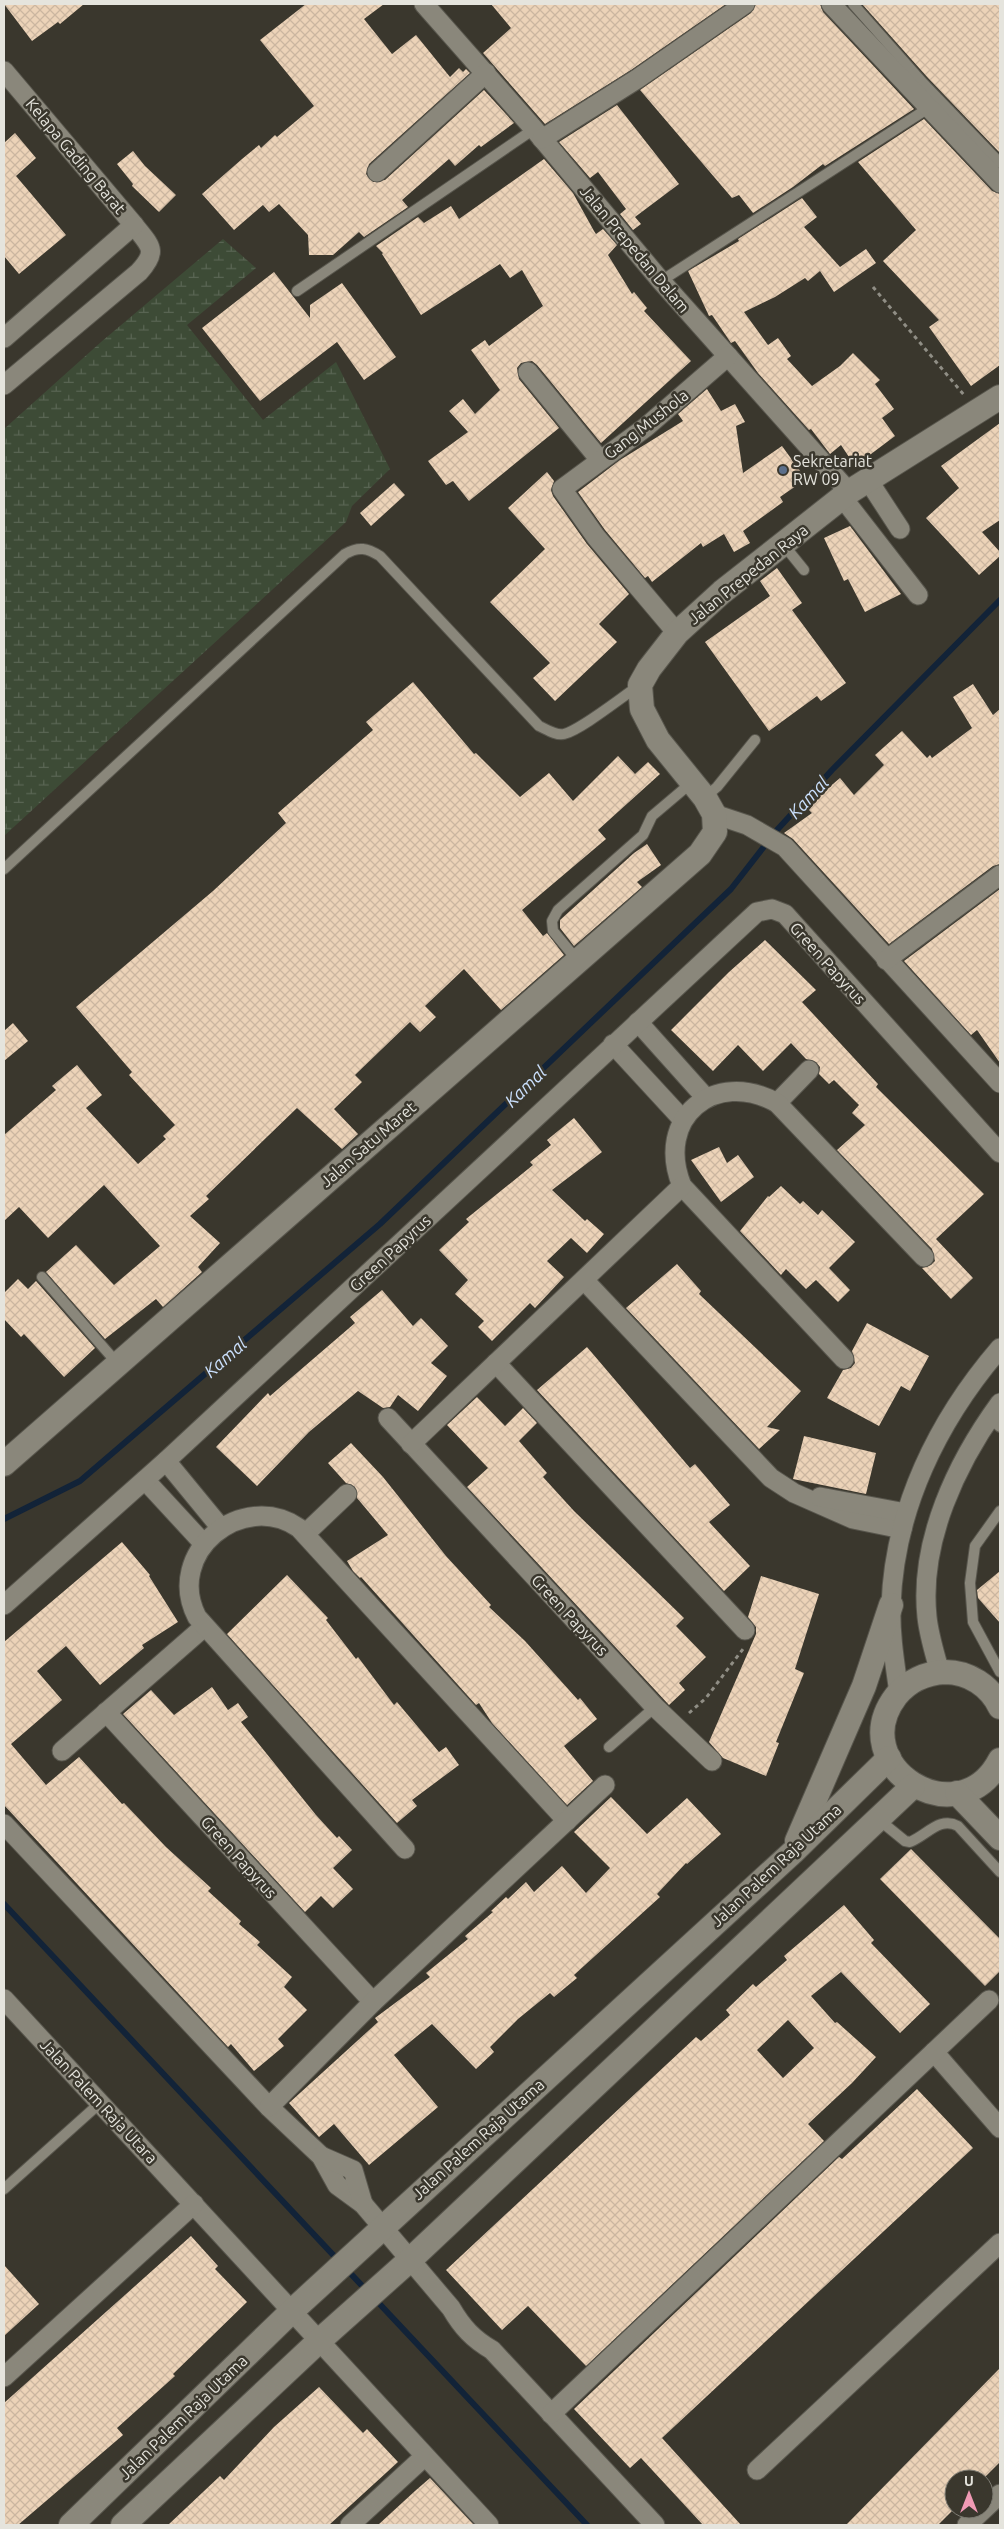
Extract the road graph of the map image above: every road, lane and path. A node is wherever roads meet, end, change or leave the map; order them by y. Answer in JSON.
{"nodes":[{"id":1,"x":424,"y":4,"type":"edge"},
{"id":2,"x":745,"y":4,"type":"edge"},
{"id":3,"x":831,"y":4,"type":"edge"},
{"id":4,"x":853,"y":4,"type":"edge"},
{"id":5,"x":4,"y":71,"type":"edge"},
{"id":6,"x":486,"y":73,"type":"junction"},
{"id":7,"x":930,"y":107,"type":"junction"},
{"id":8,"x":538,"y":134,"type":"junction"},
{"id":9,"x":1000,"y":163,"type":"edge"},
{"id":10,"x":377,"y":172,"type":"dead end"},
{"id":11,"x":1000,"y":183,"type":"edge"},
{"id":12,"x":134,"y":225,"type":"junction"},
{"id":13,"x":660,"y":281,"type":"junction"},
{"id":14,"x":873,"y":287,"type":"dead end"},
{"id":15,"x":297,"y":291,"type":"dead end"},
{"id":16,"x":4,"y":338,"type":"edge"},
{"id":17,"x":728,"y":356,"type":"junction"},
{"id":18,"x":528,"y":372,"type":"dead end"},
{"id":19,"x":4,"y":385,"type":"edge"},
{"id":20,"x":1000,"y":397,"type":"edge"},
{"id":21,"x":978,"y":411,"type":"junction"},
{"id":22,"x":600,"y":460,"type":"junction"},
{"id":23,"x":853,"y":490,"type":"junction"},
{"id":24,"x":900,"y":529,"type":"dead end"},
{"id":25,"x":783,"y":544,"type":"junction"},
{"id":26,"x":804,"y":570,"type":"dead end"},
{"id":27,"x":918,"y":595,"type":"dead end"},
{"id":28,"x":677,"y":633,"type":"junction"},
{"id":29,"x":640,"y":685,"type":"junction"},
{"id":30,"x":755,"y":740,"type":"dead end"},
{"id":31,"x":703,"y":798,"type":"junction"},
{"id":32,"x":4,"y":869,"type":"edge"},
{"id":33,"x":1000,"y":875,"type":"edge"},
{"id":34,"x":577,"y":960,"type":"junction"},
{"id":35,"x":886,"y":960,"type":"junction"},
{"id":36,"x":638,"y":1022,"type":"junction"},
{"id":37,"x":614,"y":1044,"type":"junction"},
{"id":38,"x":809,"y":1070,"type":"dead end"},
{"id":39,"x":1000,"y":1082,"type":"edge"},
{"id":40,"x":706,"y":1098,"type":"junction"},
{"id":41,"x":777,"y":1103,"type":"junction"},
{"id":42,"x":683,"y":1120,"type":"junction"},
{"id":43,"x":1000,"y":1153,"type":"edge"},
{"id":44,"x":682,"y":1186,"type":"junction"},
{"id":45,"x":924,"y":1257,"type":"dead end"},
{"id":46,"x":42,"y":1277,"type":"dead end"},
{"id":47,"x":584,"y":1280,"type":"junction"},
{"id":48,"x":1000,"y":1348,"type":"edge"},
{"id":49,"x":844,"y":1359,"type":"dead end"},
{"id":50,"x":496,"y":1362,"type":"junction"},
{"id":51,"x":118,"y":1363,"type":"junction"},
{"id":52,"x":997,"y":1416,"type":"edge"},
{"id":53,"x":388,"y":1418,"type":"dead end"},
{"id":54,"x":411,"y":1444,"type":"junction"},
{"id":55,"x":166,"y":1461,"type":"junction"},
{"id":56,"x":4,"y":1464,"type":"edge"},
{"id":57,"x":145,"y":1480,"type":"junction"},
{"id":58,"x":347,"y":1494,"type":"dead end"},
{"id":59,"x":1000,"y":1510,"type":"edge"},
{"id":60,"x":904,"y":1521,"type":"junction"},
{"id":61,"x":221,"y":1528,"type":"junction"},
{"id":62,"x":305,"y":1534,"type":"junction"},
{"id":63,"x":204,"y":1544,"type":"junction"},
{"id":64,"x":4,"y":1605,"type":"edge"},
{"id":65,"x":891,"y":1605,"type":"junction"},
{"id":66,"x":204,"y":1627,"type":"junction"},
{"id":67,"x":745,"y":1630,"type":"joint"},
{"id":68,"x":1000,"y":1672,"type":"edge"},
{"id":69,"x":940,"y":1673,"type":"junction"},
{"id":70,"x":899,"y":1692,"type":"junction"},
{"id":71,"x":655,"y":1707,"type":"junction"},
{"id":72,"x":1000,"y":1707,"type":"edge"},
{"id":73,"x":106,"y":1712,"type":"junction"},
{"id":74,"x":674,"y":1726,"type":"junction"},
{"id":75,"x":609,"y":1747,"type":"dead end"},
{"id":76,"x":62,"y":1750,"type":"dead end"},
{"id":77,"x":889,"y":1758,"type":"junction"},
{"id":78,"x":712,"y":1761,"type":"dead end"},
{"id":79,"x":998,"y":1768,"type":"edge"},
{"id":80,"x":605,"y":1785,"type":"dead end"},
{"id":81,"x":913,"y":1786,"type":"junction"},
{"id":82,"x":957,"y":1794,"type":"junction"},
{"id":83,"x":878,"y":1819,"type":"junction"},
{"id":84,"x":567,"y":1821,"type":"junction"},
{"id":85,"x":4,"y":1824,"type":"edge"},
{"id":86,"x":1000,"y":1838,"type":"edge"},
{"id":87,"x":405,"y":1850,"type":"dead end"},
{"id":88,"x":792,"y":1852,"type":"junction"},
{"id":89,"x":1000,"y":1872,"type":"edge"},
{"id":90,"x":4,"y":1999,"type":"edge"},
{"id":91,"x":989,"y":2000,"type":"dead end"},
{"id":92,"x":372,"y":2002,"type":"junction"},
{"id":93,"x":934,"y":2052,"type":"junction"},
{"id":94,"x":100,"y":2102,"type":"junction"},
{"id":95,"x":269,"y":2107,"type":"junction"},
{"id":96,"x":1000,"y":2128,"type":"edge"},
{"id":97,"x":4,"y":2189,"type":"edge"},
{"id":98,"x":194,"y":2204,"type":"junction"},
{"id":99,"x":382,"y":2226,"type":"junction"},
{"id":100,"x":1000,"y":2243,"type":"edge"},
{"id":101,"x":411,"y":2260,"type":"junction"},
{"id":102,"x":292,"y":2311,"type":"junction"},
{"id":103,"x":319,"y":2340,"type":"junction"},
{"id":104,"x":4,"y":2377,"type":"edge"},
{"id":105,"x":551,"y":2414,"type":"junction"},
{"id":106,"x":424,"y":2457,"type":"junction"},
{"id":107,"x":758,"y":2470,"type":"dead end"},
{"id":108,"x":1000,"y":2494,"type":"edge"},
{"id":109,"x":71,"y":2525,"type":"edge"},
{"id":110,"x":123,"y":2525,"type":"edge"},
{"id":111,"x":350,"y":2525,"type":"edge"},
{"id":112,"x":489,"y":2525,"type":"edge"},
{"id":113,"x":655,"y":2525,"type":"edge"},
{"id":114,"x":967,"y":2525,"type":"edge"}],
"edges":[{"from":1,"to":6,"type":"street","name":"Jalan Prepedan Dalam"},
{"from":2,"to":8,"type":"street"},
{"from":3,"to":7,"type":"street"},
{"from":4,"to":9,"type":"lane"},
{"from":5,"to":12,"type":"street","name":"Kelapa Gading Barat"},
{"from":6,"to":8,"type":"street","name":"Jalan Prepedan Dalam"},
{"from":6,"to":10,"type":"street"},
{"from":7,"to":11,"type":"street"},
{"from":7,"to":13,"type":"lane"},
{"from":8,"to":13,"type":"street","name":"Jalan Prepedan Dalam"},
{"from":8,"to":15,"type":"lane"},
{"from":12,"to":16,"type":"street","name":"Kelapa Gading Barat"},
{"from":12,"to":19,"type":"street"},
{"from":13,"to":17,"type":"street","name":"Jalan Prepedan Dalam"},
{"from":14,"to":21,"type":"path"},
{"from":17,"to":22,"type":"street","name":"Gang Mushola"},
{"from":17,"to":23,"type":"street","name":"Jalan Prepedan Dalam"},
{"from":18,"to":22,"type":"street"},
{"from":20,"to":21,"type":"street","name":"Jalan Prepedan Raya"},
{"from":21,"to":23,"type":"street","name":"Jalan Prepedan Raya"},
{"from":22,"to":28,"type":"street","name":"Gang Mushola"},
{"from":23,"to":24,"type":"street"},
{"from":23,"to":25,"type":"street","name":"Jalan Prepedan Raya"},
{"from":23,"to":27,"type":"street"},
{"from":25,"to":26,"type":"lane"},
{"from":25,"to":28,"type":"street","name":"Jalan Prepedan Raya"},
{"from":28,"to":29,"type":"street","name":"Jalan Prepedan Raya"},
{"from":29,"to":31,"type":"street"},
{"from":29,"to":32,"type":"lane"},
{"from":30,"to":31,"type":"lane"},
{"from":31,"to":34,"type":"street","name":"Jalan Satu Maret"},
{"from":31,"to":34,"type":"lane"},
{"from":31,"to":35,"type":"street"},
{"from":33,"to":35,"type":"street"},
{"from":34,"to":51,"type":"street","name":"Jalan Satu Maret"},
{"from":35,"to":39,"type":"street"},
{"from":36,"to":37,"type":"street","name":"Green Papyrus"},
{"from":36,"to":40,"type":"street"},
{"from":36,"to":43,"type":"street","name":"Green Papyrus"},
{"from":37,"to":42,"type":"street"},
{"from":37,"to":55,"type":"street","name":"Green Papyrus"},
{"from":38,"to":41,"type":"street"},
{"from":40,"to":41,"type":"street"},
{"from":40,"to":42,"type":"street"},
{"from":41,"to":45,"type":"street"},
{"from":42,"to":44,"type":"street"},
{"from":44,"to":47,"type":"street"},
{"from":44,"to":49,"type":"street"},
{"from":46,"to":51,"type":"lane"},
{"from":47,"to":50,"type":"street"},
{"from":47,"to":60,"type":"street"},
{"from":48,"to":60,"type":"street"},
{"from":50,"to":54,"type":"street"},
{"from":50,"to":67,"type":"street"},
{"from":51,"to":56,"type":"street","name":"Jalan Satu Maret"},
{"from":52,"to":69,"type":"street"},
{"from":53,"to":54,"type":"street","name":"Green Papyrus"},
{"from":54,"to":71,"type":"street","name":"Green Papyrus"},
{"from":55,"to":57,"type":"street","name":"Green Papyrus"},
{"from":55,"to":61,"type":"street"},
{"from":57,"to":63,"type":"street"},
{"from":57,"to":64,"type":"street","name":"Green Papyrus"},
{"from":58,"to":62,"type":"street"},
{"from":59,"to":68,"type":"lane"},
{"from":60,"to":65,"type":"street"},
{"from":61,"to":62,"type":"street"},
{"from":61,"to":63,"type":"street"},
{"from":62,"to":84,"type":"street"},
{"from":63,"to":66,"type":"street"},
{"from":65,"to":70,"type":"street"},
{"from":65,"to":88,"type":"street"},
{"from":66,"to":73,"type":"street"},
{"from":66,"to":87,"type":"street"},
{"from":67,"to":74,"type":"path"},
{"from":69,"to":70,"type":"street"},
{"from":69,"to":72,"type":"street"},
{"from":70,"to":77,"type":"street"},
{"from":71,"to":74,"type":"street","name":"Green Papyrus"},
{"from":71,"to":75,"type":"lane"},
{"from":73,"to":76,"type":"street"},
{"from":73,"to":92,"type":"street","name":"Green Papyrus"},
{"from":74,"to":78,"type":"street","name":"Green Papyrus"},
{"from":77,"to":81,"type":"street"},
{"from":77,"to":88,"type":"street","name":"Jalan Palem Raja Utama"},
{"from":79,"to":82,"type":"street"},
{"from":80,"to":84,"type":"street"},
{"from":81,"to":82,"type":"street"},
{"from":81,"to":83,"type":"street"},
{"from":82,"to":86,"type":"street"},
{"from":83,"to":89,"type":"lane"},
{"from":83,"to":101,"type":"street"},
{"from":84,"to":92,"type":"street"},
{"from":85,"to":95,"type":"street"},
{"from":88,"to":99,"type":"street","name":"Jalan Palem Raja Utama"},
{"from":90,"to":94,"type":"street","name":"Jalan Palem Raja Utara"},
{"from":91,"to":93,"type":"street"},
{"from":92,"to":95,"type":"street"},
{"from":93,"to":96,"type":"street"},
{"from":93,"to":105,"type":"street"},
{"from":94,"to":97,"type":"lane"},
{"from":94,"to":98,"type":"street","name":"Jalan Palem Raja Utara"},
{"from":95,"to":99,"type":"street"},
{"from":98,"to":102,"type":"street","name":"Jalan Palem Raja Utara"},
{"from":98,"to":104,"type":"street"},
{"from":99,"to":101,"type":"street"},
{"from":99,"to":102,"type":"street","name":"Jalan Palem Raja Utama"},
{"from":100,"to":107,"type":"street"},
{"from":101,"to":103,"type":"street"},
{"from":101,"to":105,"type":"street"},
{"from":102,"to":103,"type":"street","name":"Jalan Palem Raja Utara"},
{"from":102,"to":109,"type":"street","name":"Jalan Palem Raja Utama"},
{"from":103,"to":106,"type":"street","name":"Jalan Palem Raja Utara"},
{"from":103,"to":110,"type":"street"},
{"from":105,"to":113,"type":"street"},
{"from":106,"to":111,"type":"street"},
{"from":106,"to":112,"type":"street","name":"Jalan Palem Raja Utara"},
{"from":108,"to":114,"type":"street"}]}
